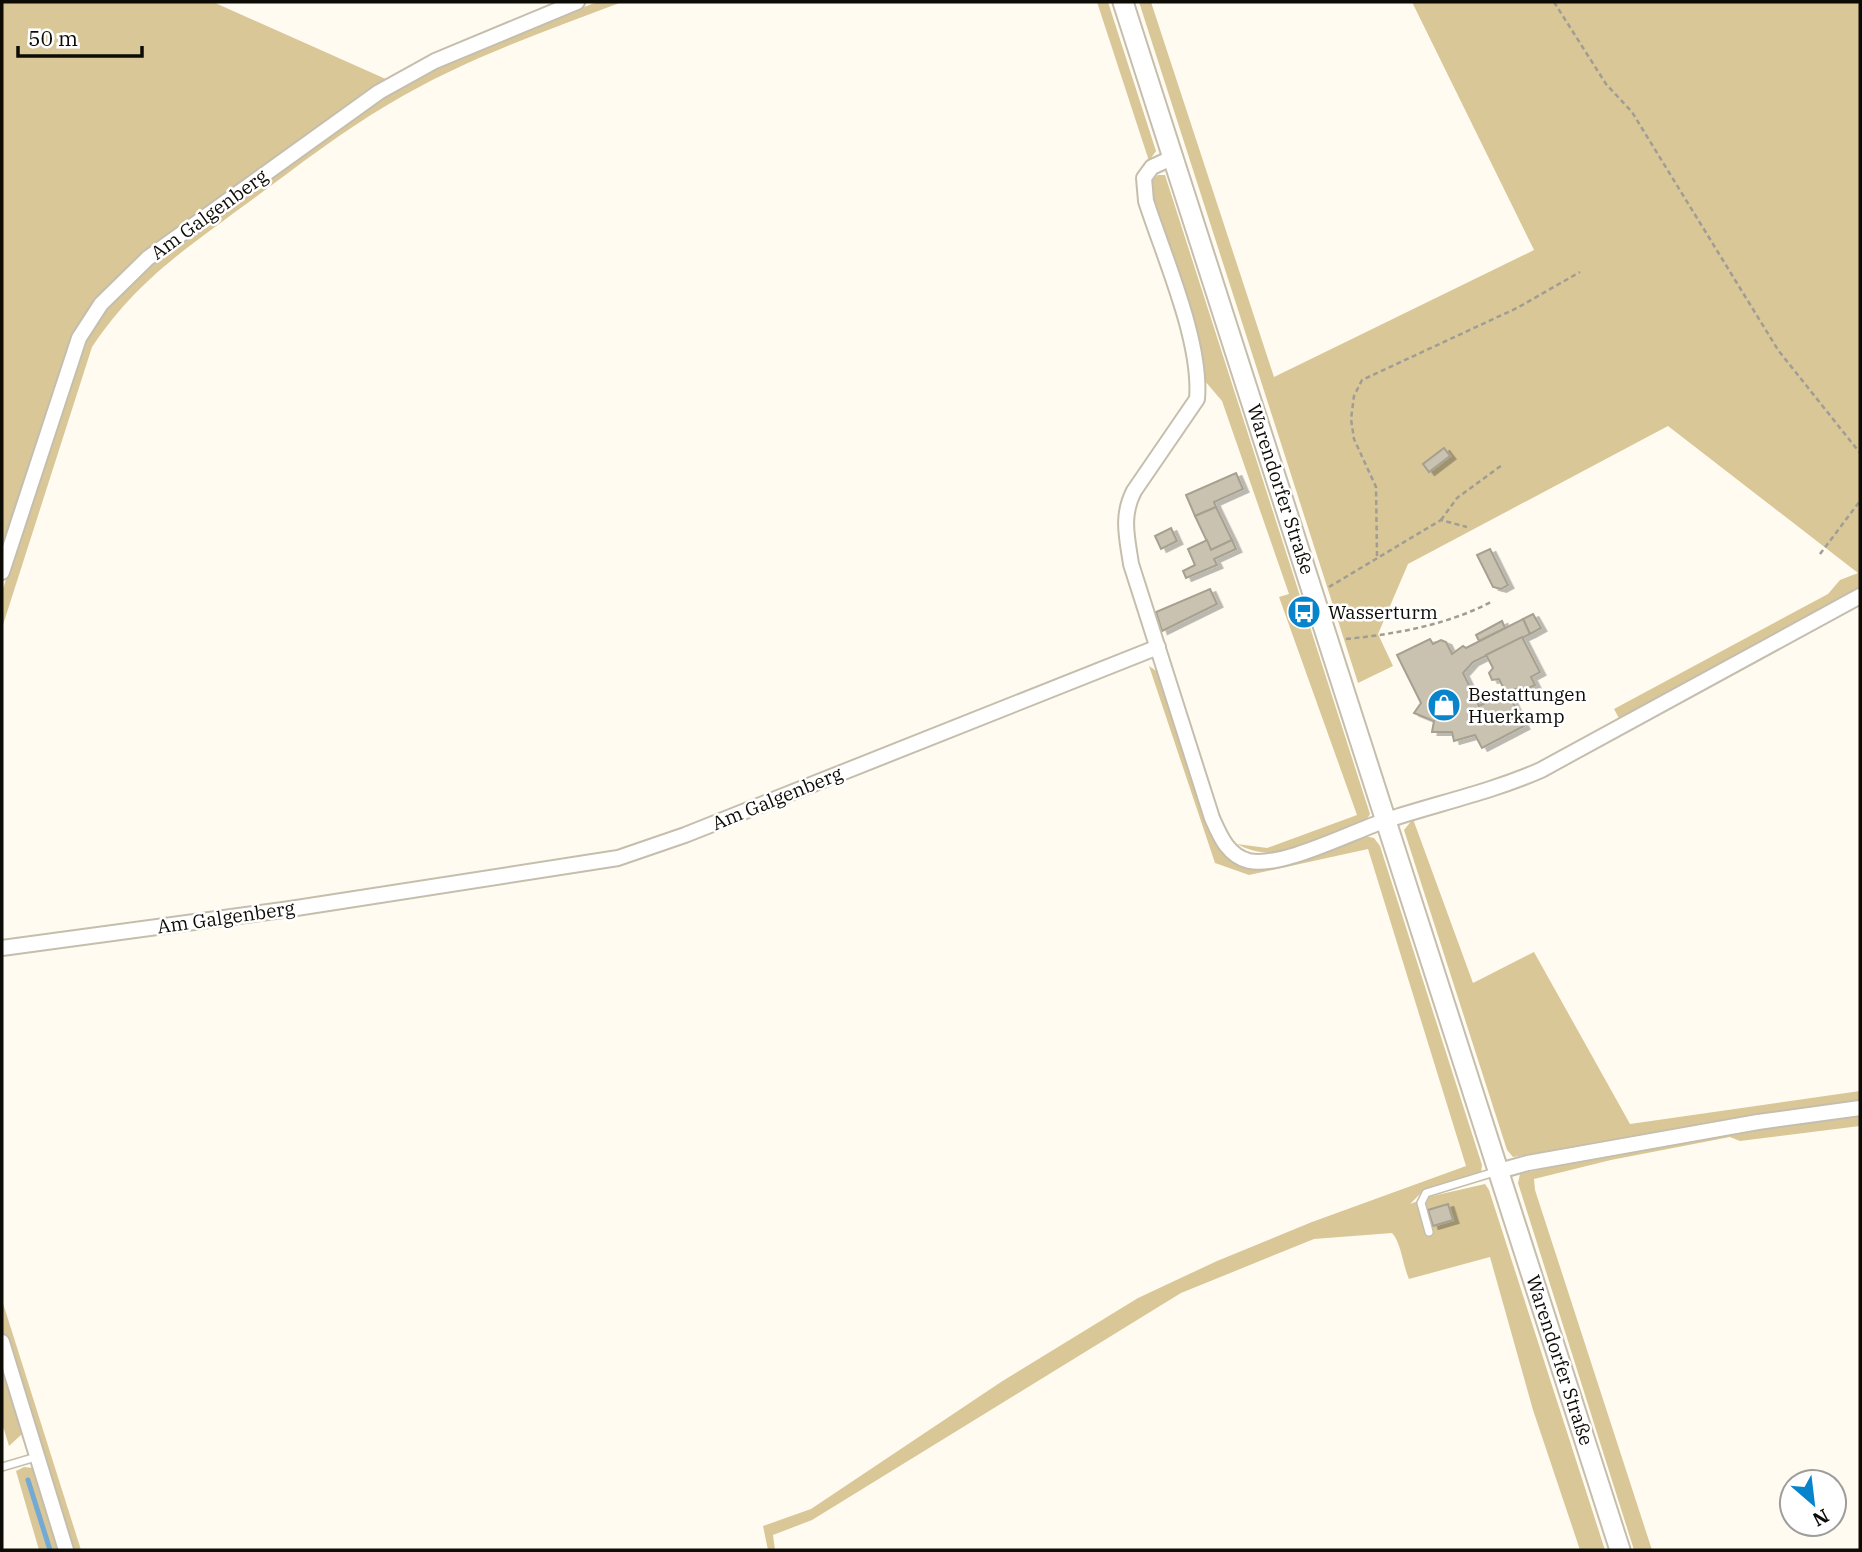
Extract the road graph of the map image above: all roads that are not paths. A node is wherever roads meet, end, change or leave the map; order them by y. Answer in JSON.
{"nodes":[{"id":1,"x":577,"y":2,"type":"edge"},
{"id":2,"x":1123,"y":2,"type":"edge"},
{"id":3,"x":1174,"y":157,"type":"junction"},
{"id":4,"x":2,"y":572,"type":"edge"},
{"id":5,"x":1860,"y":596,"type":"edge"},
{"id":6,"x":1158,"y":647,"type":"junction"},
{"id":7,"x":1386,"y":820,"type":"junction"},
{"id":8,"x":2,"y":948,"type":"edge"},
{"id":9,"x":1860,"y":1108,"type":"edge"},
{"id":10,"x":1499,"y":1171,"type":"junction"},
{"id":11,"x":1429,"y":1232,"type":"dead end"},
{"id":12,"x":2,"y":1342,"type":"edge"},
{"id":13,"x":36,"y":1457,"type":"junction"},
{"id":14,"x":2,"y":1467,"type":"edge"},
{"id":15,"x":66,"y":1550,"type":"edge"},
{"id":16,"x":1620,"y":1550,"type":"edge"}],
"edges":[{"from":1,"to":4,"type":"street","name":"Am Galgenberg"},
{"from":2,"to":3,"type":"main road","name":"Warendorfer Straße"},
{"from":3,"to":6,"type":"street"},
{"from":3,"to":7,"type":"main road","name":"Warendorfer Straße"},
{"from":5,"to":7,"type":"street"},
{"from":6,"to":7,"type":"street"},
{"from":6,"to":8,"type":"street","name":"Am Galgenberg"},
{"from":7,"to":10,"type":"main road","name":"Warendorfer Straße"},
{"from":9,"to":10,"type":"street"},
{"from":10,"to":11,"type":"lane"},
{"from":10,"to":16,"type":"main road","name":"Warendorfer Straße"},
{"from":12,"to":13,"type":"street"},
{"from":13,"to":14,"type":"lane"},
{"from":13,"to":15,"type":"street"}]}
